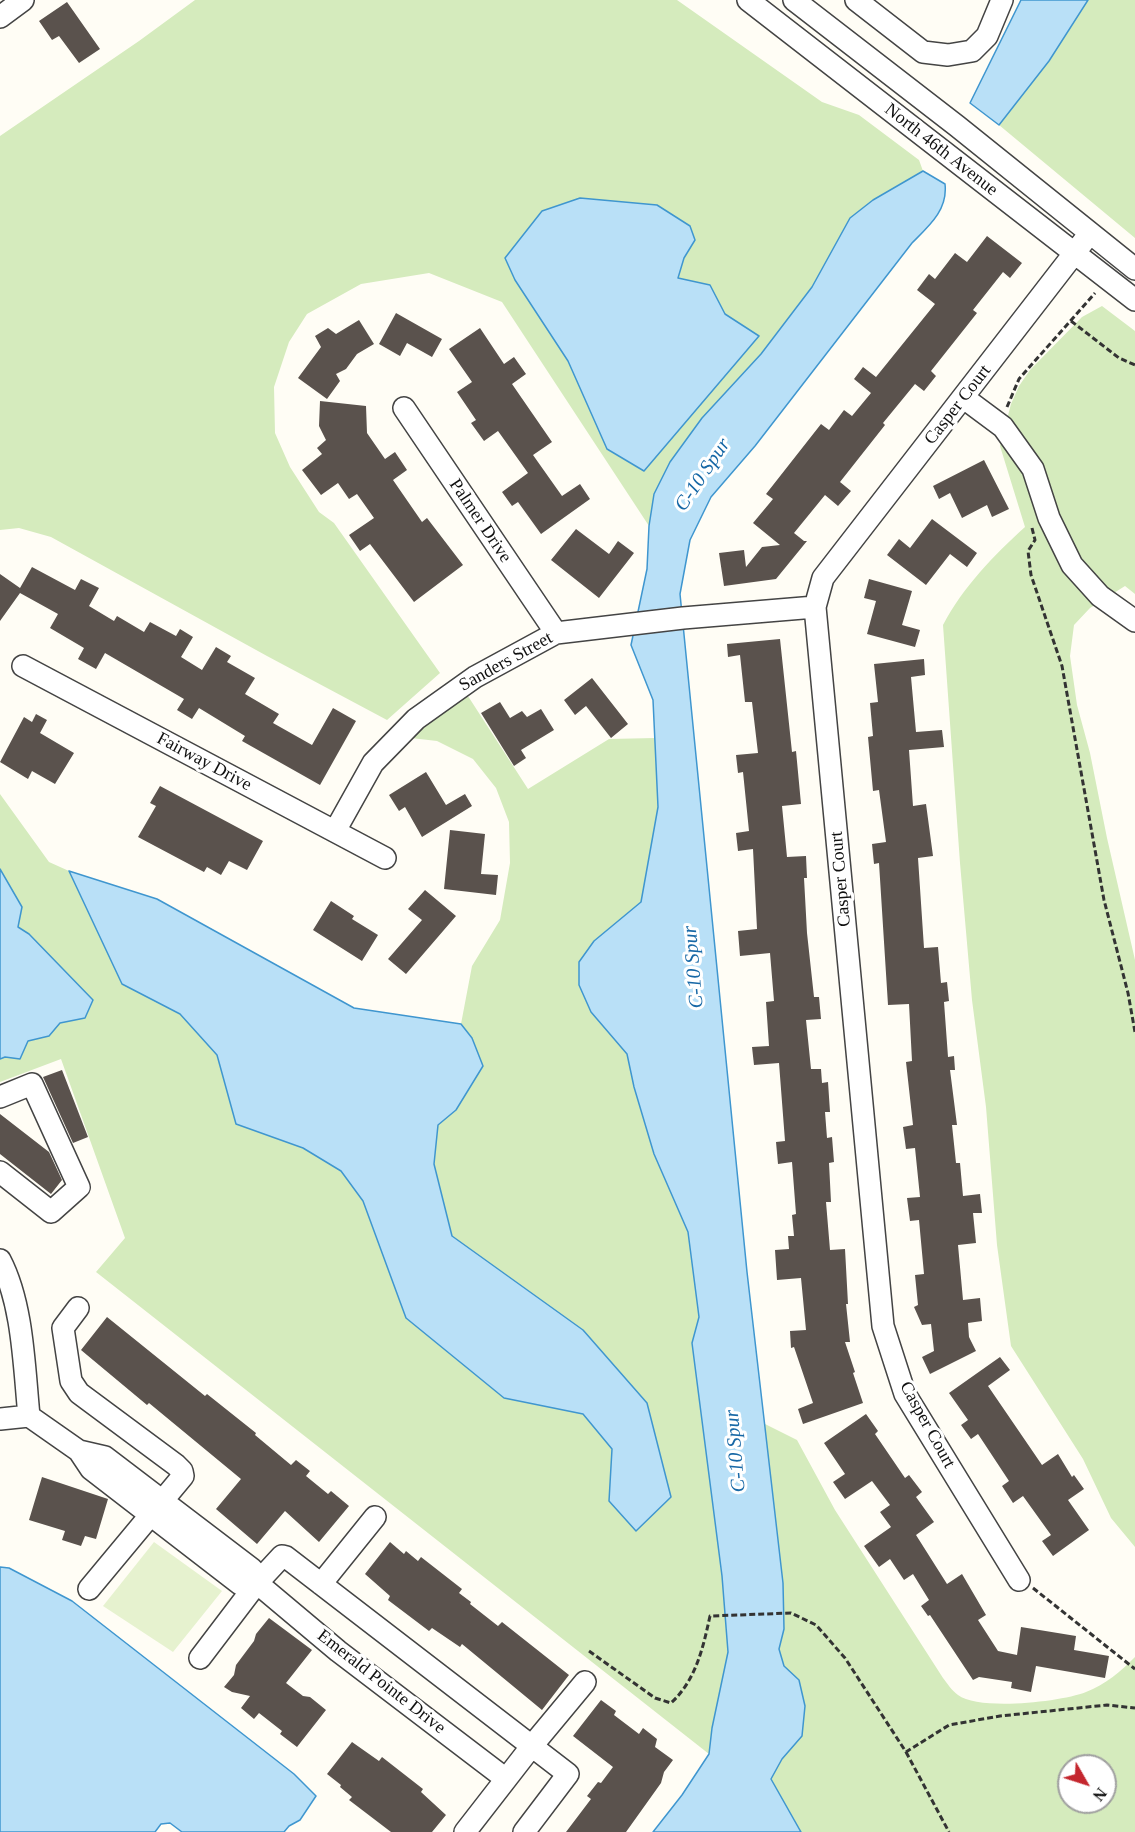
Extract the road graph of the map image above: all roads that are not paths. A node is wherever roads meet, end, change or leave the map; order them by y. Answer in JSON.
{"nodes":[{"id":1,"x":23,"y":0,"type":"edge"},
{"id":2,"x":748,"y":0,"type":"edge"},
{"id":3,"x":794,"y":0,"type":"edge"},
{"id":4,"x":856,"y":0,"type":"edge"},
{"id":5,"x":1002,"y":0,"type":"edge"},
{"id":6,"x":0,"y":17,"type":"edge"},
{"id":7,"x":1090,"y":233,"type":"junction"},
{"id":8,"x":1074,"y":253,"type":"junction"},
{"id":9,"x":1135,"y":269,"type":"edge"},
{"id":10,"x":1135,"y":300,"type":"edge"},
{"id":11,"x":964,"y":398,"type":"junction"},
{"id":12,"x":404,"y":408,"type":"dead end"},
{"id":13,"x":815,"y":608,"type":"junction"},
{"id":14,"x":1135,"y":621,"type":"edge"},
{"id":15,"x":556,"y":633,"type":"junction"},
{"id":16,"x":23,"y":666,"type":"dead end"},
{"id":17,"x":335,"y":831,"type":"junction"},
{"id":18,"x":385,"y":858,"type":"dead end"},
{"id":19,"x":0,"y":1097,"type":"edge"},
{"id":20,"x":0,"y":1172,"type":"edge"},
{"id":21,"x":0,"y":1260,"type":"edge"},
{"id":22,"x":78,"y":1308,"type":"dead end"},
{"id":23,"x":29,"y":1416,"type":"junction"},
{"id":24,"x":0,"y":1419,"type":"edge"},
{"id":25,"x":156,"y":1507,"type":"junction"},
{"id":26,"x":375,"y":1517,"type":"dead end"},
{"id":27,"x":1019,"y":1580,"type":"road end"},
{"id":28,"x":258,"y":1583,"type":"junction"},
{"id":29,"x":321,"y":1584,"type":"junction"},
{"id":30,"x":89,"y":1589,"type":"dead end"},
{"id":31,"x":200,"y":1658,"type":"dead end"},
{"id":32,"x":585,"y":1682,"type":"dead end"},
{"id":33,"x":531,"y":1747,"type":"junction"},
{"id":34,"x":506,"y":1779,"type":"junction"},
{"id":35,"x":465,"y":1832,"type":"edge"},
{"id":36,"x":524,"y":1832,"type":"edge"}],
"edges":[{"from":1,"to":6,"type":"street"},
{"from":2,"to":8,"type":"street","name":"North 46th Avenue"},
{"from":3,"to":7,"type":"street","name":"North 46th Avenue"},
{"from":4,"to":5,"type":"street"},
{"from":7,"to":8,"type":"street","name":"Casper Court"},
{"from":7,"to":9,"type":"street","name":"North 46th Avenue"},
{"from":8,"to":10,"type":"street","name":"North 46th Avenue"},
{"from":8,"to":11,"type":"street","name":"Casper Court"},
{"from":11,"to":13,"type":"street","name":"Casper Court"},
{"from":11,"to":14,"type":"street"},
{"from":12,"to":15,"type":"street","name":"Palmer Drive"},
{"from":13,"to":15,"type":"street","name":"Sanders Street"},
{"from":13,"to":27,"type":"street","name":"Casper Court"},
{"from":15,"to":17,"type":"street","name":"Sanders Street"},
{"from":16,"to":17,"type":"street","name":"Fairway Drive"},
{"from":17,"to":18,"type":"street","name":"Fairway Drive"},
{"from":19,"to":20,"type":"street"},
{"from":21,"to":23,"type":"street"},
{"from":22,"to":25,"type":"street"},
{"from":23,"to":24,"type":"street"},
{"from":23,"to":25,"type":"street","name":"Emerald Pointe Drive"},
{"from":25,"to":28,"type":"street","name":"Emerald Pointe Drive"},
{"from":25,"to":30,"type":"street"},
{"from":26,"to":29,"type":"street"},
{"from":28,"to":29,"type":"street"},
{"from":28,"to":31,"type":"street"},
{"from":28,"to":34,"type":"street","name":"Emerald Pointe Drive"},
{"from":29,"to":33,"type":"street"},
{"from":32,"to":33,"type":"street"},
{"from":33,"to":34,"type":"street"},
{"from":33,"to":36,"type":"street"},
{"from":34,"to":35,"type":"street"}]}
